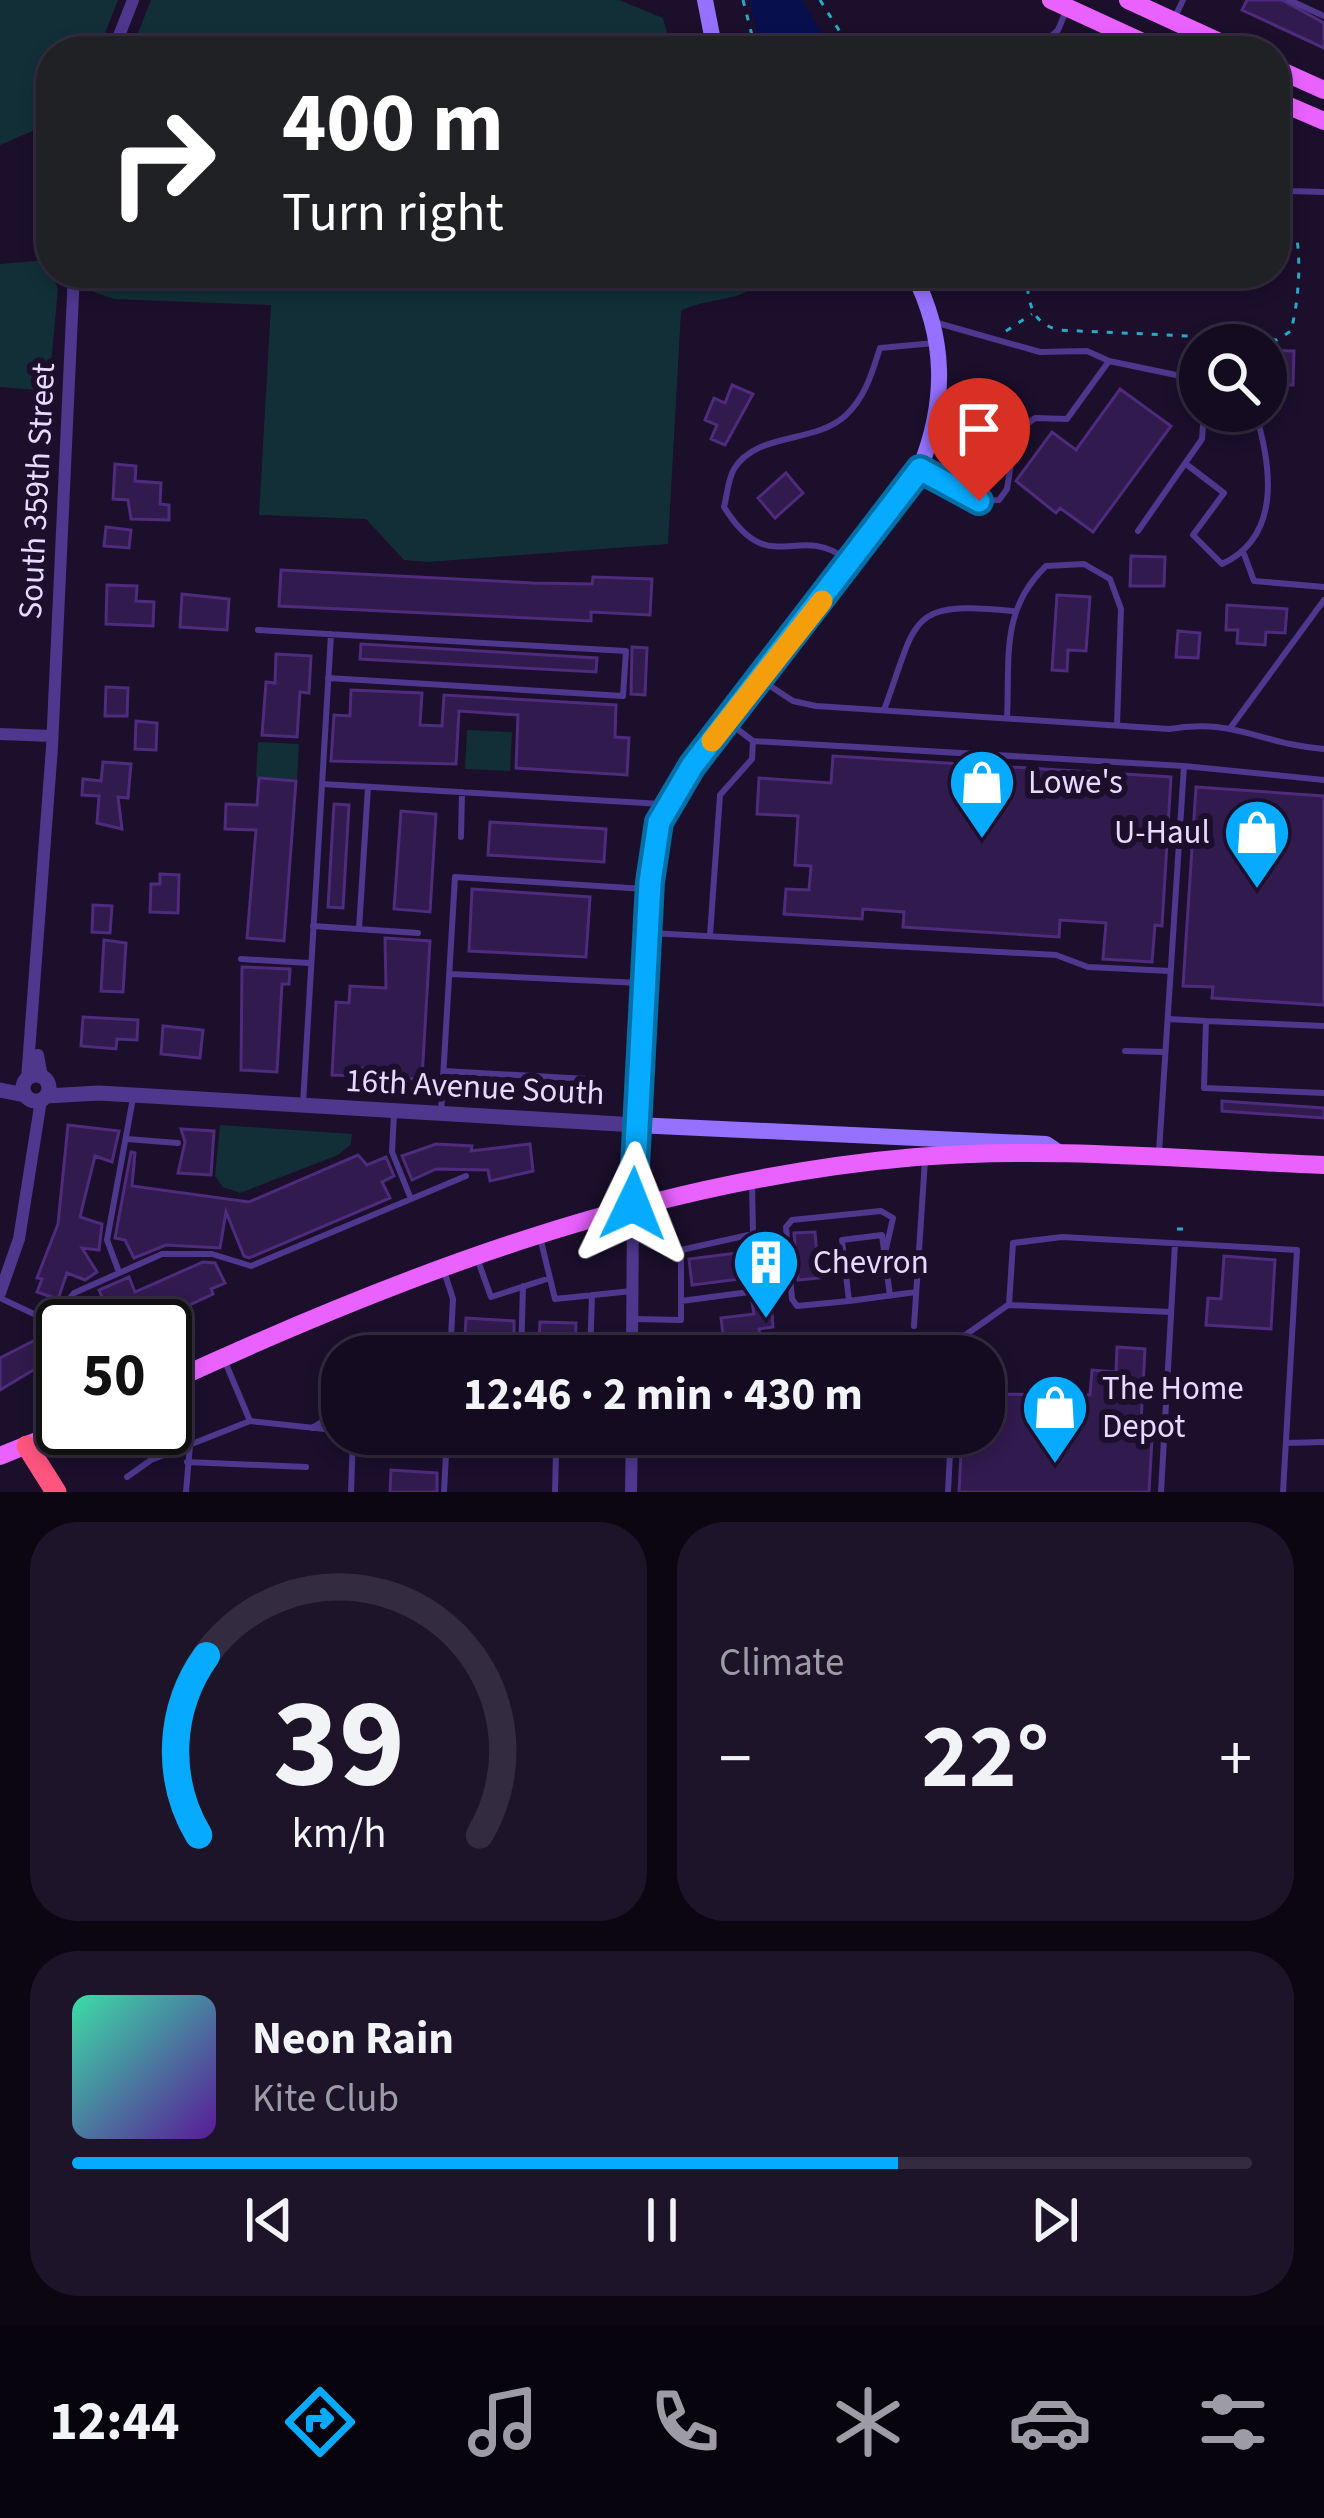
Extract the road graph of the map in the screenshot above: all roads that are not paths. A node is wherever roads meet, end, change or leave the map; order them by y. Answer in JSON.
{"nodes":[{"id":1,"x":133,"y":0,"type":"edge"},
{"id":2,"x":705,"y":0,"type":"edge"},
{"id":3,"x":1128,"y":0,"type":"edge"},
{"id":4,"x":1183,"y":0,"type":"edge"},
{"id":5,"x":1289,"y":0,"type":"edge"},
{"id":6,"x":1059,"y":4,"type":"edge"},
{"id":7,"x":1324,"y":16,"type":"edge"},
{"id":8,"x":1173,"y":21,"type":"junction"},
{"id":9,"x":119,"y":36,"type":"edge"},
{"id":10,"x":712,"y":36,"type":"edge"},
{"id":11,"x":1052,"y":36,"type":"edge"},
{"id":12,"x":1129,"y":36,"type":"edge"},
{"id":13,"x":1206,"y":36,"type":"edge"},
{"id":14,"x":1290,"y":75,"type":"edge"},
{"id":15,"x":1324,"y":90,"type":"edge"},
{"id":16,"x":1290,"y":106,"type":"edge"},
{"id":17,"x":1324,"y":121,"type":"edge"},
{"id":18,"x":1290,"y":190,"type":"edge"},
{"id":19,"x":1324,"y":192,"type":"edge"},
{"id":20,"x":73,"y":288,"type":"edge"},
{"id":21,"x":919,"y":288,"type":"edge"},
{"id":22,"x":934,"y":322,"type":"junction"},
{"id":23,"x":938,"y":343,"type":"junction"},
{"id":24,"x":1109,"y":361,"type":"junction"},
{"id":25,"x":1179,"y":376,"type":"edge"},
{"id":26,"x":1202,"y":432,"type":"edge"},
{"id":27,"x":1259,"y":432,"type":"edge"},
{"id":28,"x":1186,"y":464,"type":"junction"},
{"id":29,"x":920,"y":469,"type":"junction"},
{"id":30,"x":1138,"y":531,"type":"dead end"},
{"id":31,"x":1244,"y":554,"type":"junction"},
{"id":32,"x":852,"y":563,"type":"junction"},
{"id":33,"x":1324,"y":587,"type":"edge"},
{"id":34,"x":1324,"y":600,"type":"edge"},
{"id":35,"x":1012,"y":611,"type":"junction"},
{"id":36,"x":258,"y":630,"type":"dead end"},
{"id":37,"x":331,"y":634,"type":"junction"},
{"id":38,"x":328,"y":678,"type":"junction"},
{"id":39,"x":761,"y":680,"type":"junction"},
{"id":40,"x":884,"y":710,"type":"junction"},
{"id":41,"x":1007,"y":718,"type":"junction"},
{"id":42,"x":728,"y":722,"type":"junction"},
{"id":43,"x":1117,"y":725,"type":"junction"},
{"id":44,"x":1232,"y":727,"type":"junction"},
{"id":45,"x":0,"y":734,"type":"edge"},
{"id":46,"x":52,"y":736,"type":"junction"},
{"id":47,"x":752,"y":741,"type":"junction"},
{"id":48,"x":1324,"y":749,"type":"edge"},
{"id":49,"x":1184,"y":766,"type":"junction"},
{"id":50,"x":1324,"y":780,"type":"edge"},
{"id":51,"x":322,"y":784,"type":"junction"},
{"id":52,"x":368,"y":787,"type":"junction"},
{"id":53,"x":462,"y":793,"type":"junction"},
{"id":54,"x":666,"y":805,"type":"junction"},
{"id":55,"x":460,"y":837,"type":"dead end"},
{"id":56,"x":650,"y":889,"type":"junction"},
{"id":57,"x":313,"y":926,"type":"junction"},
{"id":58,"x":359,"y":929,"type":"junction"},
{"id":59,"x":647,"y":932,"type":"junction"},
{"id":60,"x":418,"y":933,"type":"dead end"},
{"id":61,"x":710,"y":936,"type":"junction"},
{"id":62,"x":241,"y":958,"type":"dead end"},
{"id":63,"x":311,"y":963,"type":"junction"},
{"id":64,"x":1170,"y":971,"type":"junction"},
{"id":65,"x":449,"y":974,"type":"junction"},
{"id":66,"x":645,"y":983,"type":"junction"},
{"id":67,"x":1167,"y":1018,"type":"junction"},
{"id":68,"x":1207,"y":1021,"type":"junction"},
{"id":69,"x":1324,"y":1026,"type":"edge"},
{"id":70,"x":1125,"y":1051,"type":"dead end"},
{"id":71,"x":1165,"y":1052,"type":"junction"},
{"id":72,"x":444,"y":1071,"type":"junction"},
{"id":73,"x":586,"y":1079,"type":"dead end"},
{"id":74,"x":0,"y":1087,"type":"edge"},
{"id":75,"x":35,"y":1089,"type":"junction"},
{"id":76,"x":1324,"y":1093,"type":"edge"},
{"id":77,"x":133,"y":1095,"type":"junction"},
{"id":78,"x":302,"y":1108,"type":"junction"},
{"id":79,"x":394,"y":1113,"type":"junction"},
{"id":80,"x":441,"y":1115,"type":"junction"},
{"id":81,"x":636,"y":1125,"type":"junction"},
{"id":82,"x":127,"y":1139,"type":"junction"},
{"id":83,"x":178,"y":1143,"type":"dead end"},
{"id":84,"x":1061,"y":1154,"type":"junction"},
{"id":85,"x":925,"y":1157,"type":"junction"},
{"id":86,"x":1158,"y":1159,"type":"junction"},
{"id":87,"x":1324,"y":1165,"type":"edge"},
{"id":88,"x":466,"y":1176,"type":"dead end"},
{"id":89,"x":752,"y":1181,"type":"junction"},
{"id":90,"x":411,"y":1199,"type":"junction"},
{"id":91,"x":633,"y":1204,"type":"junction"},
{"id":92,"x":539,"y":1233,"type":"junction"},
{"id":93,"x":753,"y":1234,"type":"junction"},
{"id":94,"x":1175,"y":1243,"type":"junction"},
{"id":95,"x":884,"y":1253,"type":"junction"},
{"id":96,"x":476,"y":1255,"type":"junction"},
{"id":97,"x":442,"y":1266,"type":"junction"},
{"id":98,"x":119,"y":1273,"type":"junction"},
{"id":99,"x":550,"y":1278,"type":"junction"},
{"id":100,"x":523,"y":1286,"type":"junction"},
{"id":101,"x":632,"y":1291,"type":"junction"},
{"id":102,"x":916,"y":1292,"type":"junction"},
{"id":103,"x":592,"y":1295,"type":"junction"},
{"id":104,"x":890,"y":1295,"type":"junction"},
{"id":105,"x":0,"y":1296,"type":"edge"},
{"id":106,"x":69,"y":1299,"type":"edge"},
{"id":107,"x":849,"y":1300,"type":"junction"},
{"id":108,"x":681,"y":1301,"type":"junction"},
{"id":109,"x":1009,"y":1305,"type":"junction"},
{"id":110,"x":1171,"y":1312,"type":"junction"},
{"id":111,"x":36,"y":1314,"type":"edge"},
{"id":112,"x":631,"y":1319,"type":"junction"},
{"id":113,"x":914,"y":1326,"type":"dead end"},
{"id":114,"x":451,"y":1335,"type":"edge"},
{"id":115,"x":522,"y":1335,"type":"edge"},
{"id":116,"x":591,"y":1335,"type":"edge"},
{"id":117,"x":631,"y":1335,"type":"edge"},
{"id":118,"x":965,"y":1335,"type":"edge"},
{"id":119,"x":223,"y":1357,"type":"junction"},
{"id":120,"x":192,"y":1371,"type":"edge"},
{"id":121,"x":250,"y":1421,"type":"junction"},
{"id":122,"x":321,"y":1422,"type":"edge"},
{"id":123,"x":308,"y":1430,"type":"junction"},
{"id":124,"x":321,"y":1432,"type":"edge"},
{"id":125,"x":36,"y":1442,"type":"edge"},
{"id":126,"x":1324,"y":1442,"type":"edge"},
{"id":127,"x":1286,"y":1443,"type":"junction"},
{"id":128,"x":192,"y":1444,"type":"edge"},
{"id":129,"x":27,"y":1446,"type":"junction"},
{"id":130,"x":170,"y":1455,"type":"edge"},
{"id":131,"x":188,"y":1455,"type":"edge"},
{"id":132,"x":352,"y":1455,"type":"edge"},
{"id":133,"x":446,"y":1455,"type":"edge"},
{"id":134,"x":556,"y":1455,"type":"edge"},
{"id":135,"x":632,"y":1455,"type":"edge"},
{"id":136,"x":950,"y":1455,"type":"edge"},
{"id":137,"x":0,"y":1456,"type":"edge"},
{"id":138,"x":187,"y":1462,"type":"junction"},
{"id":139,"x":306,"y":1467,"type":"dead end"},
{"id":140,"x":127,"y":1477,"type":"dead end"},
{"id":141,"x":56,"y":1492,"type":"edge"},
{"id":142,"x":186,"y":1492,"type":"edge"},
{"id":143,"x":351,"y":1492,"type":"edge"},
{"id":144,"x":444,"y":1492,"type":"edge"},
{"id":145,"x":555,"y":1492,"type":"edge"},
{"id":146,"x":631,"y":1492,"type":"edge"},
{"id":147,"x":948,"y":1492,"type":"edge"},
{"id":148,"x":1161,"y":1492,"type":"edge"},
{"id":149,"x":1283,"y":1492,"type":"edge"}],
"edges":[{"from":1,"to":9,"type":"street"},
{"from":2,"to":10,"type":"main road"},
{"from":3,"to":8,"type":"main road"},
{"from":4,"to":8,"type":"lane"},
{"from":5,"to":7,"type":"lane"},
{"from":6,"to":11,"type":"lane"},
{"from":6,"to":12,"type":"main road"},
{"from":8,"to":13,"type":"main road"},
{"from":14,"to":15,"type":"main road"},
{"from":16,"to":17,"type":"main road"},
{"from":18,"to":19,"type":"lane"},
{"from":20,"to":46,"type":"street","name":"South 359th Street"},
{"from":21,"to":22,"type":"main road"},
{"from":22,"to":23,"type":"main road"},
{"from":22,"to":24,"type":"lane"},
{"from":23,"to":29,"type":"main road"},
{"from":23,"to":32,"type":"lane"},
{"from":24,"to":25,"type":"lane"},
{"from":24,"to":29,"type":"lane"},
{"from":26,"to":28,"type":"lane"},
{"from":27,"to":31,"type":"lane"},
{"from":28,"to":30,"type":"lane"},
{"from":28,"to":31,"type":"lane"},
{"from":29,"to":32,"type":"main road"},
{"from":31,"to":33,"type":"lane"},
{"from":32,"to":39,"type":"main road"},
{"from":34,"to":44,"type":"lane"},
{"from":35,"to":40,"type":"lane"},
{"from":35,"to":41,"type":"lane"},
{"from":35,"to":43,"type":"lane"},
{"from":36,"to":37,"type":"lane"},
{"from":37,"to":38,"type":"lane"},
{"from":37,"to":38,"type":"lane"},
{"from":38,"to":51,"type":"lane"},
{"from":39,"to":40,"type":"lane"},
{"from":39,"to":42,"type":"main road"},
{"from":40,"to":41,"type":"lane"},
{"from":41,"to":43,"type":"lane"},
{"from":42,"to":47,"type":"lane"},
{"from":42,"to":54,"type":"main road"},
{"from":43,"to":44,"type":"lane"},
{"from":44,"to":48,"type":"lane"},
{"from":45,"to":46,"type":"street"},
{"from":46,"to":75,"type":"street","name":"South 359th Street"},
{"from":47,"to":49,"type":"lane"},
{"from":47,"to":61,"type":"lane"},
{"from":49,"to":50,"type":"lane"},
{"from":49,"to":64,"type":"lane"},
{"from":51,"to":52,"type":"lane"},
{"from":51,"to":57,"type":"lane"},
{"from":52,"to":53,"type":"lane"},
{"from":52,"to":58,"type":"lane"},
{"from":53,"to":54,"type":"lane"},
{"from":53,"to":55,"type":"lane"},
{"from":54,"to":56,"type":"main road"},
{"from":56,"to":59,"type":"main road"},
{"from":56,"to":65,"type":"lane"},
{"from":57,"to":58,"type":"lane"},
{"from":57,"to":63,"type":"lane"},
{"from":58,"to":60,"type":"lane"},
{"from":59,"to":61,"type":"lane"},
{"from":59,"to":66,"type":"main road"},
{"from":61,"to":64,"type":"lane"},
{"from":62,"to":63,"type":"lane"},
{"from":63,"to":78,"type":"lane"},
{"from":64,"to":67,"type":"lane"},
{"from":65,"to":66,"type":"lane"},
{"from":65,"to":72,"type":"lane"},
{"from":66,"to":81,"type":"main road"},
{"from":67,"to":68,"type":"lane"},
{"from":67,"to":71,"type":"lane"},
{"from":68,"to":69,"type":"lane"},
{"from":68,"to":76,"type":"lane"},
{"from":70,"to":71,"type":"lane"},
{"from":71,"to":86,"type":"lane"},
{"from":72,"to":73,"type":"lane"},
{"from":72,"to":80,"type":"lane"},
{"from":74,"to":75,"type":"street","name":"16th Avenue South"},
{"from":75,"to":77,"type":"street","name":"16th Avenue South"},
{"from":75,"to":105,"type":"street","name":"South 359th Street"},
{"from":77,"to":78,"type":"street","name":"16th Avenue South"},
{"from":77,"to":82,"type":"lane"},
{"from":78,"to":79,"type":"street","name":"16th Avenue South"},
{"from":79,"to":80,"type":"street","name":"16th Avenue South"},
{"from":79,"to":90,"type":"lane"},
{"from":80,"to":81,"type":"street","name":"16th Avenue South"},
{"from":81,"to":84,"type":"main road","name":"16th Avenue South"},
{"from":81,"to":91,"type":"main road"},
{"from":82,"to":83,"type":"lane"},
{"from":82,"to":98,"type":"lane"},
{"from":84,"to":85,"type":"main road"},
{"from":84,"to":86,"type":"main road"},
{"from":85,"to":89,"type":"main road"},
{"from":85,"to":102,"type":"lane"},
{"from":86,"to":87,"type":"main road"},
{"from":88,"to":90,"type":"lane"},
{"from":89,"to":91,"type":"main road"},
{"from":89,"to":93,"type":"lane"},
{"from":90,"to":98,"type":"lane"},
{"from":91,"to":92,"type":"main road"},
{"from":91,"to":101,"type":"street"},
{"from":92,"to":96,"type":"main road"},
{"from":92,"to":99,"type":"lane"},
{"from":93,"to":108,"type":"lane"},
{"from":93,"to":108,"type":"lane"},
{"from":94,"to":109,"type":"lane"},
{"from":94,"to":110,"type":"lane"},
{"from":94,"to":127,"type":"lane"},
{"from":95,"to":104,"type":"lane"},
{"from":95,"to":107,"type":"lane"},
{"from":95,"to":107,"type":"lane"},
{"from":96,"to":97,"type":"main road"},
{"from":96,"to":100,"type":"lane"},
{"from":97,"to":114,"type":"lane"},
{"from":97,"to":119,"type":"main road"},
{"from":98,"to":106,"type":"lane"},
{"from":99,"to":100,"type":"lane"},
{"from":99,"to":103,"type":"lane"},
{"from":100,"to":115,"type":"lane"},
{"from":101,"to":103,"type":"lane"},
{"from":101,"to":112,"type":"street"},
{"from":102,"to":104,"type":"lane"},
{"from":102,"to":113,"type":"lane"},
{"from":103,"to":116,"type":"lane"},
{"from":104,"to":107,"type":"lane"},
{"from":105,"to":111,"type":"lane"},
{"from":108,"to":112,"type":"lane"},
{"from":109,"to":110,"type":"lane"},
{"from":109,"to":118,"type":"lane"},
{"from":110,"to":148,"type":"lane"},
{"from":112,"to":117,"type":"street"},
{"from":119,"to":120,"type":"main road"},
{"from":119,"to":121,"type":"lane"},
{"from":121,"to":123,"type":"lane"},
{"from":121,"to":128,"type":"lane"},
{"from":122,"to":123,"type":"lane"},
{"from":123,"to":124,"type":"lane"},
{"from":125,"to":129,"type":"main road"},
{"from":126,"to":127,"type":"lane"},
{"from":127,"to":149,"type":"lane"},
{"from":129,"to":137,"type":"main road"},
{"from":129,"to":141,"type":"highway"},
{"from":130,"to":140,"type":"lane"},
{"from":131,"to":138,"type":"lane"},
{"from":132,"to":143,"type":"lane"},
{"from":133,"to":144,"type":"lane"},
{"from":134,"to":145,"type":"lane"},
{"from":135,"to":146,"type":"street"},
{"from":136,"to":147,"type":"lane"},
{"from":138,"to":139,"type":"lane"},
{"from":138,"to":142,"type":"lane"}]}
